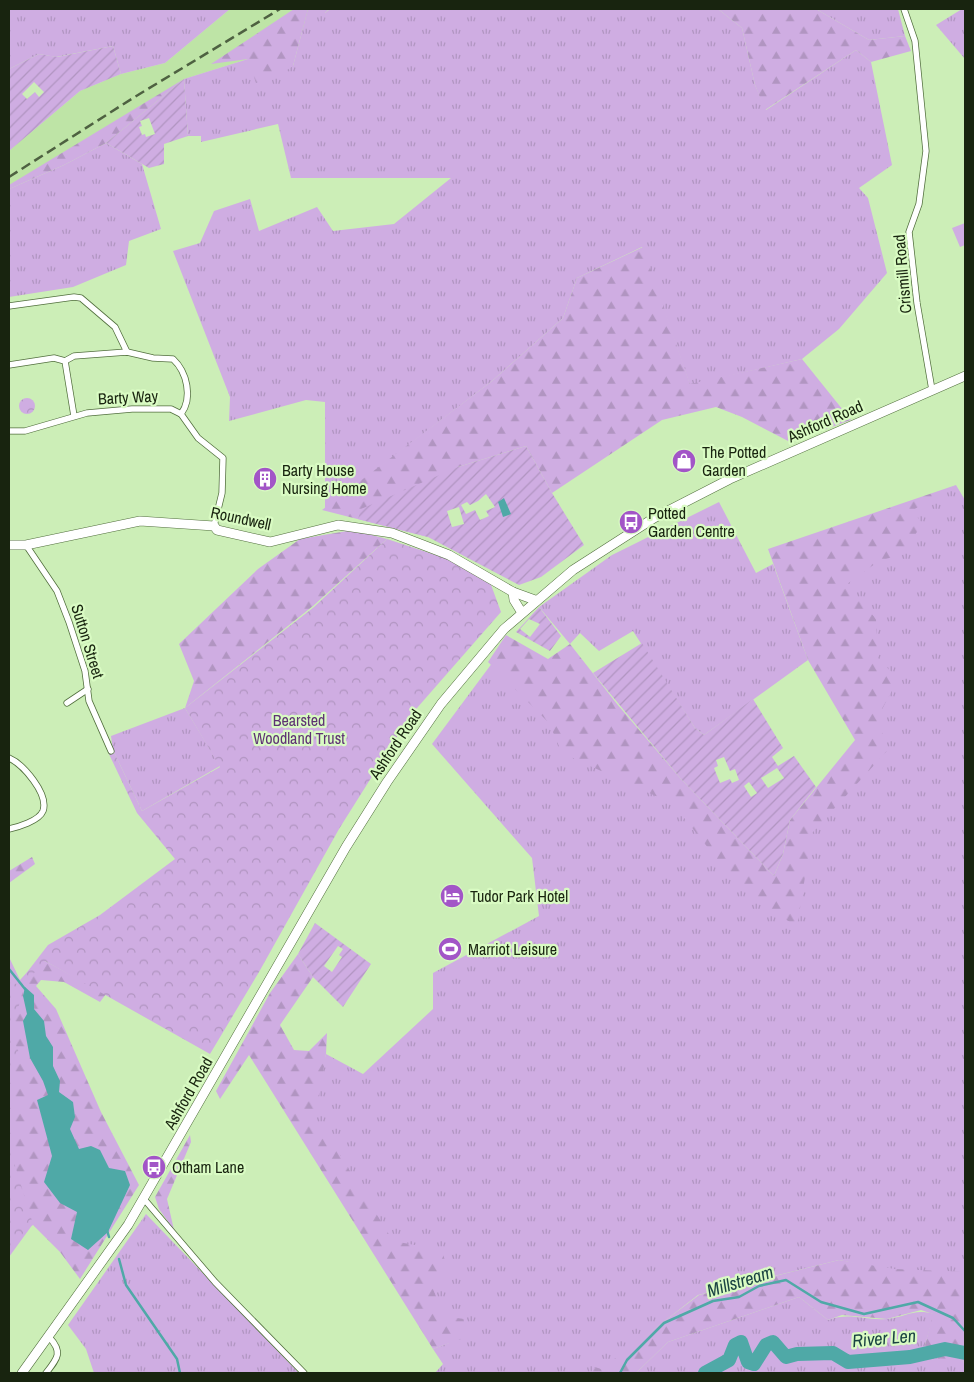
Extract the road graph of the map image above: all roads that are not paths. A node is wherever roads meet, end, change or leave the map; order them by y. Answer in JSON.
{"nodes":[{"id":1,"x":904,"y":9,"type":"edge"},
{"id":2,"x":9,"y":306,"type":"edge"},
{"id":3,"x":128,"y":352,"type":"junction"},
{"id":4,"x":65,"y":361,"type":"junction"},
{"id":5,"x":9,"y":365,"type":"edge"},
{"id":6,"x":965,"y":376,"type":"edge"},
{"id":7,"x":932,"y":390,"type":"junction"},
{"id":8,"x":182,"y":414,"type":"junction"},
{"id":9,"x":74,"y":416,"type":"junction"},
{"id":10,"x":9,"y":431,"type":"edge"},
{"id":11,"x":214,"y":526,"type":"junction"},
{"id":12,"x":9,"y":545,"type":"edge"},
{"id":13,"x":26,"y":545,"type":"junction"},
{"id":14,"x":512,"y":592,"type":"junction"},
{"id":15,"x":535,"y":600,"type":"junction"},
{"id":16,"x":522,"y":613,"type":"junction"},
{"id":17,"x":88,"y":689,"type":"junction"},
{"id":18,"x":67,"y":703,"type":"dead end"},
{"id":19,"x":111,"y":751,"type":"dead end"},
{"id":20,"x":9,"y":758,"type":"edge"},
{"id":21,"x":9,"y":829,"type":"edge"},
{"id":22,"x":144,"y":1199,"type":"junction"},
{"id":23,"x":49,"y":1338,"type":"junction"},
{"id":24,"x":22,"y":1373,"type":"edge"},
{"id":25,"x":46,"y":1373,"type":"edge"},
{"id":26,"x":304,"y":1373,"type":"edge"}],
"edges":[{"from":1,"to":7,"type":"street","name":"Crismill Road"},
{"from":2,"to":3,"type":"street"},
{"from":3,"to":4,"type":"street"},
{"from":3,"to":8,"type":"street"},
{"from":4,"to":5,"type":"street"},
{"from":4,"to":9,"type":"street"},
{"from":6,"to":7,"type":"main road","name":"Ashford Road"},
{"from":7,"to":15,"type":"main road","name":"Ashford Road"},
{"from":8,"to":9,"type":"street","name":"Barty Way"},
{"from":8,"to":11,"type":"street"},
{"from":9,"to":10,"type":"street","name":"Barty Way"},
{"from":11,"to":13,"type":"main road","name":"Roundwell"},
{"from":11,"to":14,"type":"main road","name":"Roundwell"},
{"from":12,"to":13,"type":"main road","name":"Roundwell"},
{"from":13,"to":17,"type":"street","name":"Sutton Street"},
{"from":14,"to":15,"type":"main road","name":"Roundwell"},
{"from":14,"to":16,"type":"main road"},
{"from":15,"to":16,"type":"main road","name":"Ashford Road"},
{"from":16,"to":22,"type":"main road","name":"Ashford Road"},
{"from":17,"to":18,"type":"street"},
{"from":17,"to":19,"type":"street","name":"Sutton Street"},
{"from":20,"to":21,"type":"street"},
{"from":22,"to":23,"type":"main road","name":"Ashford Road"},
{"from":22,"to":26,"type":"street"},
{"from":23,"to":24,"type":"main road","name":"Ashford Road"},
{"from":23,"to":25,"type":"street"}]}
